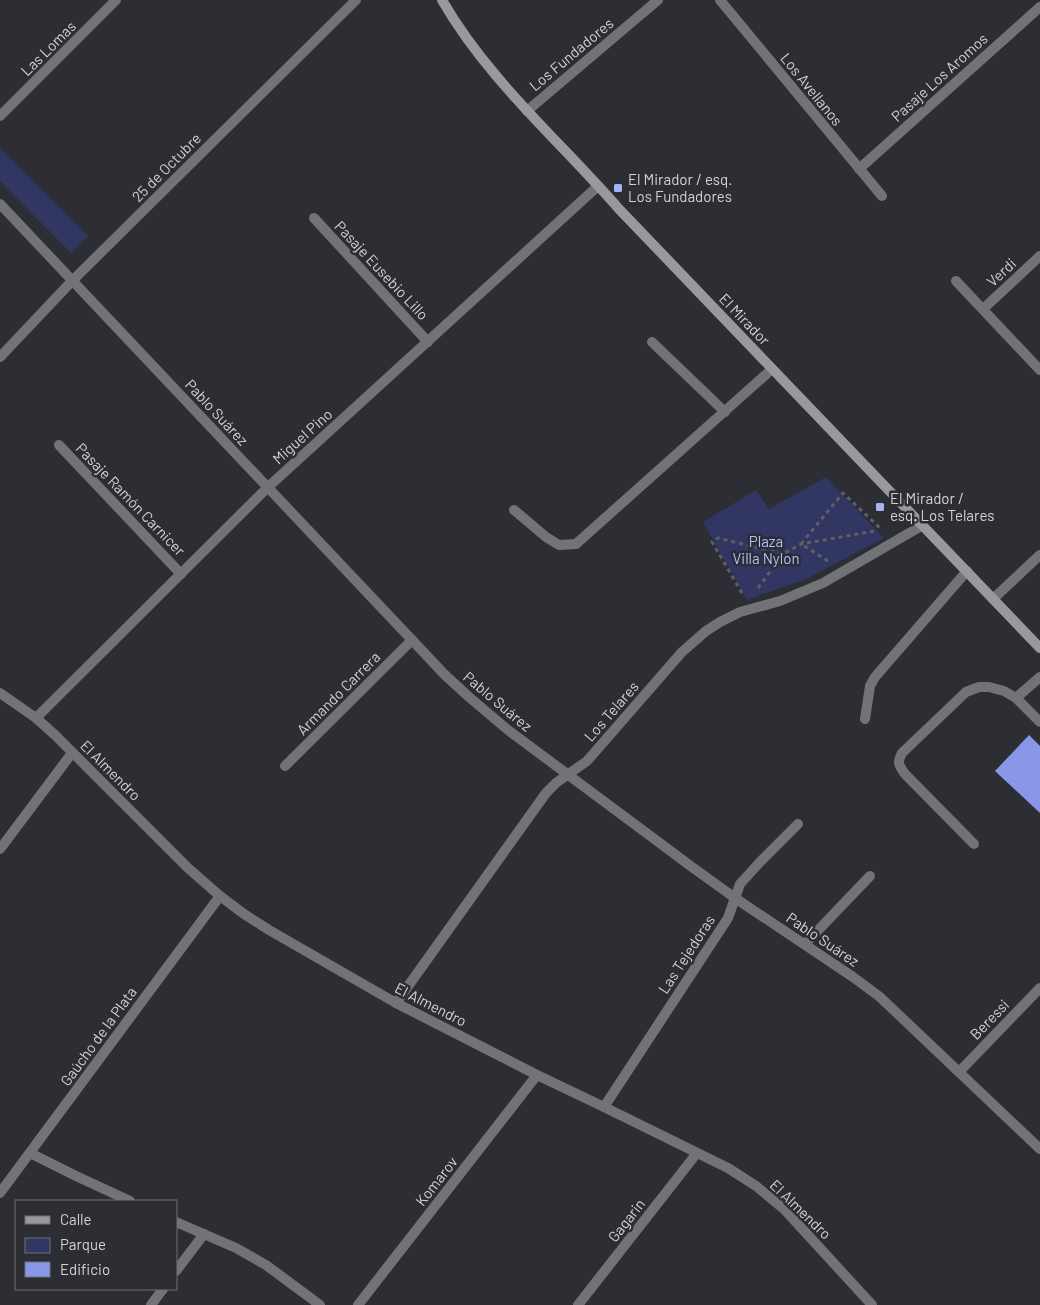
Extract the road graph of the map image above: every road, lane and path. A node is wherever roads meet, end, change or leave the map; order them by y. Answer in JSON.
{"nodes":[{"id":1,"x":116,"y":0,"type":"edge"},
{"id":2,"x":356,"y":0,"type":"edge"},
{"id":3,"x":442,"y":0,"type":"edge"},
{"id":4,"x":658,"y":0,"type":"edge"},
{"id":5,"x":720,"y":0,"type":"edge"},
{"id":6,"x":1040,"y":7,"type":"edge"},
{"id":7,"x":527,"y":111,"type":"junction"},
{"id":8,"x":0,"y":116,"type":"edge"},
{"id":9,"x":859,"y":169,"type":"junction"},
{"id":10,"x":598,"y":186,"type":"junction"},
{"id":11,"x":882,"y":196,"type":"dead end"},
{"id":12,"x":0,"y":204,"type":"edge"},
{"id":13,"x":314,"y":218,"type":"dead end"},
{"id":14,"x":1040,"y":256,"type":"edge"},
{"id":15,"x":72,"y":281,"type":"junction"},
{"id":16,"x":956,"y":281,"type":"dead end"},
{"id":17,"x":983,"y":309,"type":"junction"},
{"id":18,"x":428,"y":342,"type":"junction"},
{"id":19,"x":652,"y":342,"type":"dead end"},
{"id":20,"x":0,"y":357,"type":"edge"},
{"id":21,"x":772,"y":369,"type":"junction"},
{"id":22,"x":1040,"y":370,"type":"edge"},
{"id":23,"x":724,"y":412,"type":"junction"},
{"id":24,"x":58,"y":445,"type":"dead end"},
{"id":25,"x":267,"y":488,"type":"junction"},
{"id":26,"x":514,"y":510,"type":"dead end"},
{"id":27,"x":922,"y":525,"type":"junction"},
{"id":28,"x":882,"y":530,"type":"junction"},
{"id":29,"x":895,"y":542,"type":"junction"},
{"id":30,"x":801,"y":544,"type":"junction"},
{"id":31,"x":783,"y":554,"type":"junction"},
{"id":32,"x":1040,"y":555,"type":"edge"},
{"id":33,"x":846,"y":572,"type":"junction"},
{"id":34,"x":967,"y":572,"type":"junction"},
{"id":35,"x":181,"y":574,"type":"junction"},
{"id":36,"x":993,"y":599,"type":"junction"},
{"id":37,"x":747,"y":605,"type":"junction"},
{"id":38,"x":412,"y":640,"type":"junction"},
{"id":39,"x":1040,"y":648,"type":"edge"},
{"id":40,"x":1040,"y":677,"type":"edge"},
{"id":41,"x":0,"y":693,"type":"edge"},
{"id":42,"x":1016,"y":698,"type":"junction"},
{"id":43,"x":36,"y":718,"type":"junction"},
{"id":44,"x":865,"y":719,"type":"dead end"},
{"id":45,"x":1040,"y":722,"type":"edge"},
{"id":46,"x":72,"y":753,"type":"junction"},
{"id":47,"x":286,"y":766,"type":"dead end"},
{"id":48,"x":568,"y":775,"type":"junction"},
{"id":49,"x":798,"y":824,"type":"dead end"},
{"id":50,"x":974,"y":844,"type":"dead end"},
{"id":51,"x":0,"y":848,"type":"edge"},
{"id":52,"x":870,"y":876,"type":"dead end"},
{"id":53,"x":220,"y":896,"type":"junction"},
{"id":54,"x":735,"y":898,"type":"junction"},
{"id":55,"x":805,"y":944,"type":"junction"},
{"id":56,"x":1040,"y":988,"type":"edge"},
{"id":57,"x":396,"y":1004,"type":"junction"},
{"id":58,"x":959,"y":1072,"type":"junction"},
{"id":59,"x":537,"y":1075,"type":"junction"},
{"id":60,"x":604,"y":1106,"type":"junction"},
{"id":61,"x":1040,"y":1149,"type":"edge"},
{"id":62,"x":30,"y":1153,"type":"junction"},
{"id":63,"x":698,"y":1153,"type":"junction"},
{"id":64,"x":0,"y":1193,"type":"edge"},
{"id":65,"x":128,"y":1200,"type":"edge"},
{"id":66,"x":178,"y":1223,"type":"edge"},
{"id":67,"x":204,"y":1234,"type":"junction"},
{"id":68,"x":178,"y":1268,"type":"edge"},
{"id":69,"x":162,"y":1290,"type":"edge"},
{"id":70,"x":151,"y":1305,"type":"edge"},
{"id":71,"x":320,"y":1305,"type":"edge"},
{"id":72,"x":358,"y":1305,"type":"edge"},
{"id":73,"x":578,"y":1305,"type":"edge"},
{"id":74,"x":872,"y":1305,"type":"edge"}],
"edges":[{"from":1,"to":8,"type":"street","name":"Las Lomas"},
{"from":2,"to":15,"type":"street","name":"25 de Octubre"},
{"from":3,"to":7,"type":"main road","name":"El Mirador"},
{"from":4,"to":7,"type":"street","name":"Los Fundadores"},
{"from":5,"to":9,"type":"street","name":"Los Avellanos"},
{"from":6,"to":9,"type":"street","name":"Pasaje Los Aromos"},
{"from":7,"to":10,"type":"main road","name":"El Mirador"},
{"from":9,"to":11,"type":"street","name":"Los Avellanos"},
{"from":10,"to":18,"type":"street","name":"Miguel Pino"},
{"from":10,"to":21,"type":"main road","name":"El Mirador"},
{"from":12,"to":15,"type":"street","name":"Pablo Suárez"},
{"from":13,"to":18,"type":"street","name":"Pasaje Eusebio Lillo"},
{"from":14,"to":17,"type":"street","name":"Verdi"},
{"from":15,"to":20,"type":"street","name":"25 de Octubre"},
{"from":15,"to":25,"type":"street","name":"Pablo Suárez"},
{"from":16,"to":17,"type":"street"},
{"from":17,"to":22,"type":"street"},
{"from":18,"to":25,"type":"street","name":"Miguel Pino"},
{"from":19,"to":23,"type":"street"},
{"from":21,"to":23,"type":"street"},
{"from":21,"to":27,"type":"main road","name":"El Mirador"},
{"from":23,"to":26,"type":"street"},
{"from":24,"to":35,"type":"street","name":"Pasaje Ramón Carnicer"},
{"from":25,"to":35,"type":"street","name":"Miguel Pino"},
{"from":25,"to":38,"type":"street","name":"Pablo Suárez"},
{"from":27,"to":29,"type":"street","name":"Los Telares"},
{"from":27,"to":34,"type":"main road","name":"El Mirador"},
{"from":28,"to":29,"type":"path"},
{"from":28,"to":30,"type":"path"},
{"from":28,"to":30,"type":"path"},
{"from":29,"to":33,"type":"street","name":"Los Telares"},
{"from":30,"to":31,"type":"path"},
{"from":30,"to":33,"type":"path"},
{"from":31,"to":37,"type":"path"},
{"from":31,"to":37,"type":"path"},
{"from":32,"to":36,"type":"street"},
{"from":33,"to":37,"type":"street","name":"Los Telares"},
{"from":34,"to":36,"type":"main road","name":"El Mirador"},
{"from":34,"to":44,"type":"street"},
{"from":35,"to":43,"type":"street","name":"Miguel Pino"},
{"from":36,"to":39,"type":"main road","name":"El Mirador"},
{"from":37,"to":48,"type":"street","name":"Los Telares"},
{"from":38,"to":47,"type":"street","name":"Armando Carrera"},
{"from":38,"to":48,"type":"street","name":"Pablo Suárez"},
{"from":40,"to":42,"type":"street"},
{"from":41,"to":43,"type":"street","name":"El Almendro"},
{"from":42,"to":45,"type":"street"},
{"from":42,"to":50,"type":"street"},
{"from":43,"to":46,"type":"street","name":"El Almendro"},
{"from":46,"to":51,"type":"street"},
{"from":46,"to":53,"type":"street","name":"El Almendro"},
{"from":48,"to":54,"type":"street","name":"Pablo Suárez"},
{"from":48,"to":57,"type":"street","name":"Los Telares"},
{"from":49,"to":54,"type":"street","name":"Las Tejedoras"},
{"from":52,"to":55,"type":"street"},
{"from":53,"to":57,"type":"street","name":"El Almendro"},
{"from":53,"to":62,"type":"street","name":"Gaúcho de la Plata"},
{"from":54,"to":55,"type":"street","name":"Pablo Suárez"},
{"from":54,"to":60,"type":"street","name":"Las Tejedoras"},
{"from":55,"to":58,"type":"street","name":"Pablo Suárez"},
{"from":56,"to":58,"type":"street","name":"Beressi"},
{"from":57,"to":59,"type":"street","name":"El Almendro"},
{"from":58,"to":61,"type":"street","name":"Pablo Suárez"},
{"from":59,"to":60,"type":"street","name":"El Almendro"},
{"from":59,"to":72,"type":"street","name":"Komarov"},
{"from":60,"to":63,"type":"street","name":"El Almendro"},
{"from":62,"to":64,"type":"street","name":"Gaúcho de la Plata"},
{"from":62,"to":65,"type":"street"},
{"from":63,"to":73,"type":"street","name":"Gagarin"},
{"from":63,"to":74,"type":"street","name":"El Almendro"},
{"from":66,"to":67,"type":"street"},
{"from":67,"to":68,"type":"street"},
{"from":67,"to":71,"type":"street"},
{"from":69,"to":70,"type":"street"}]}
